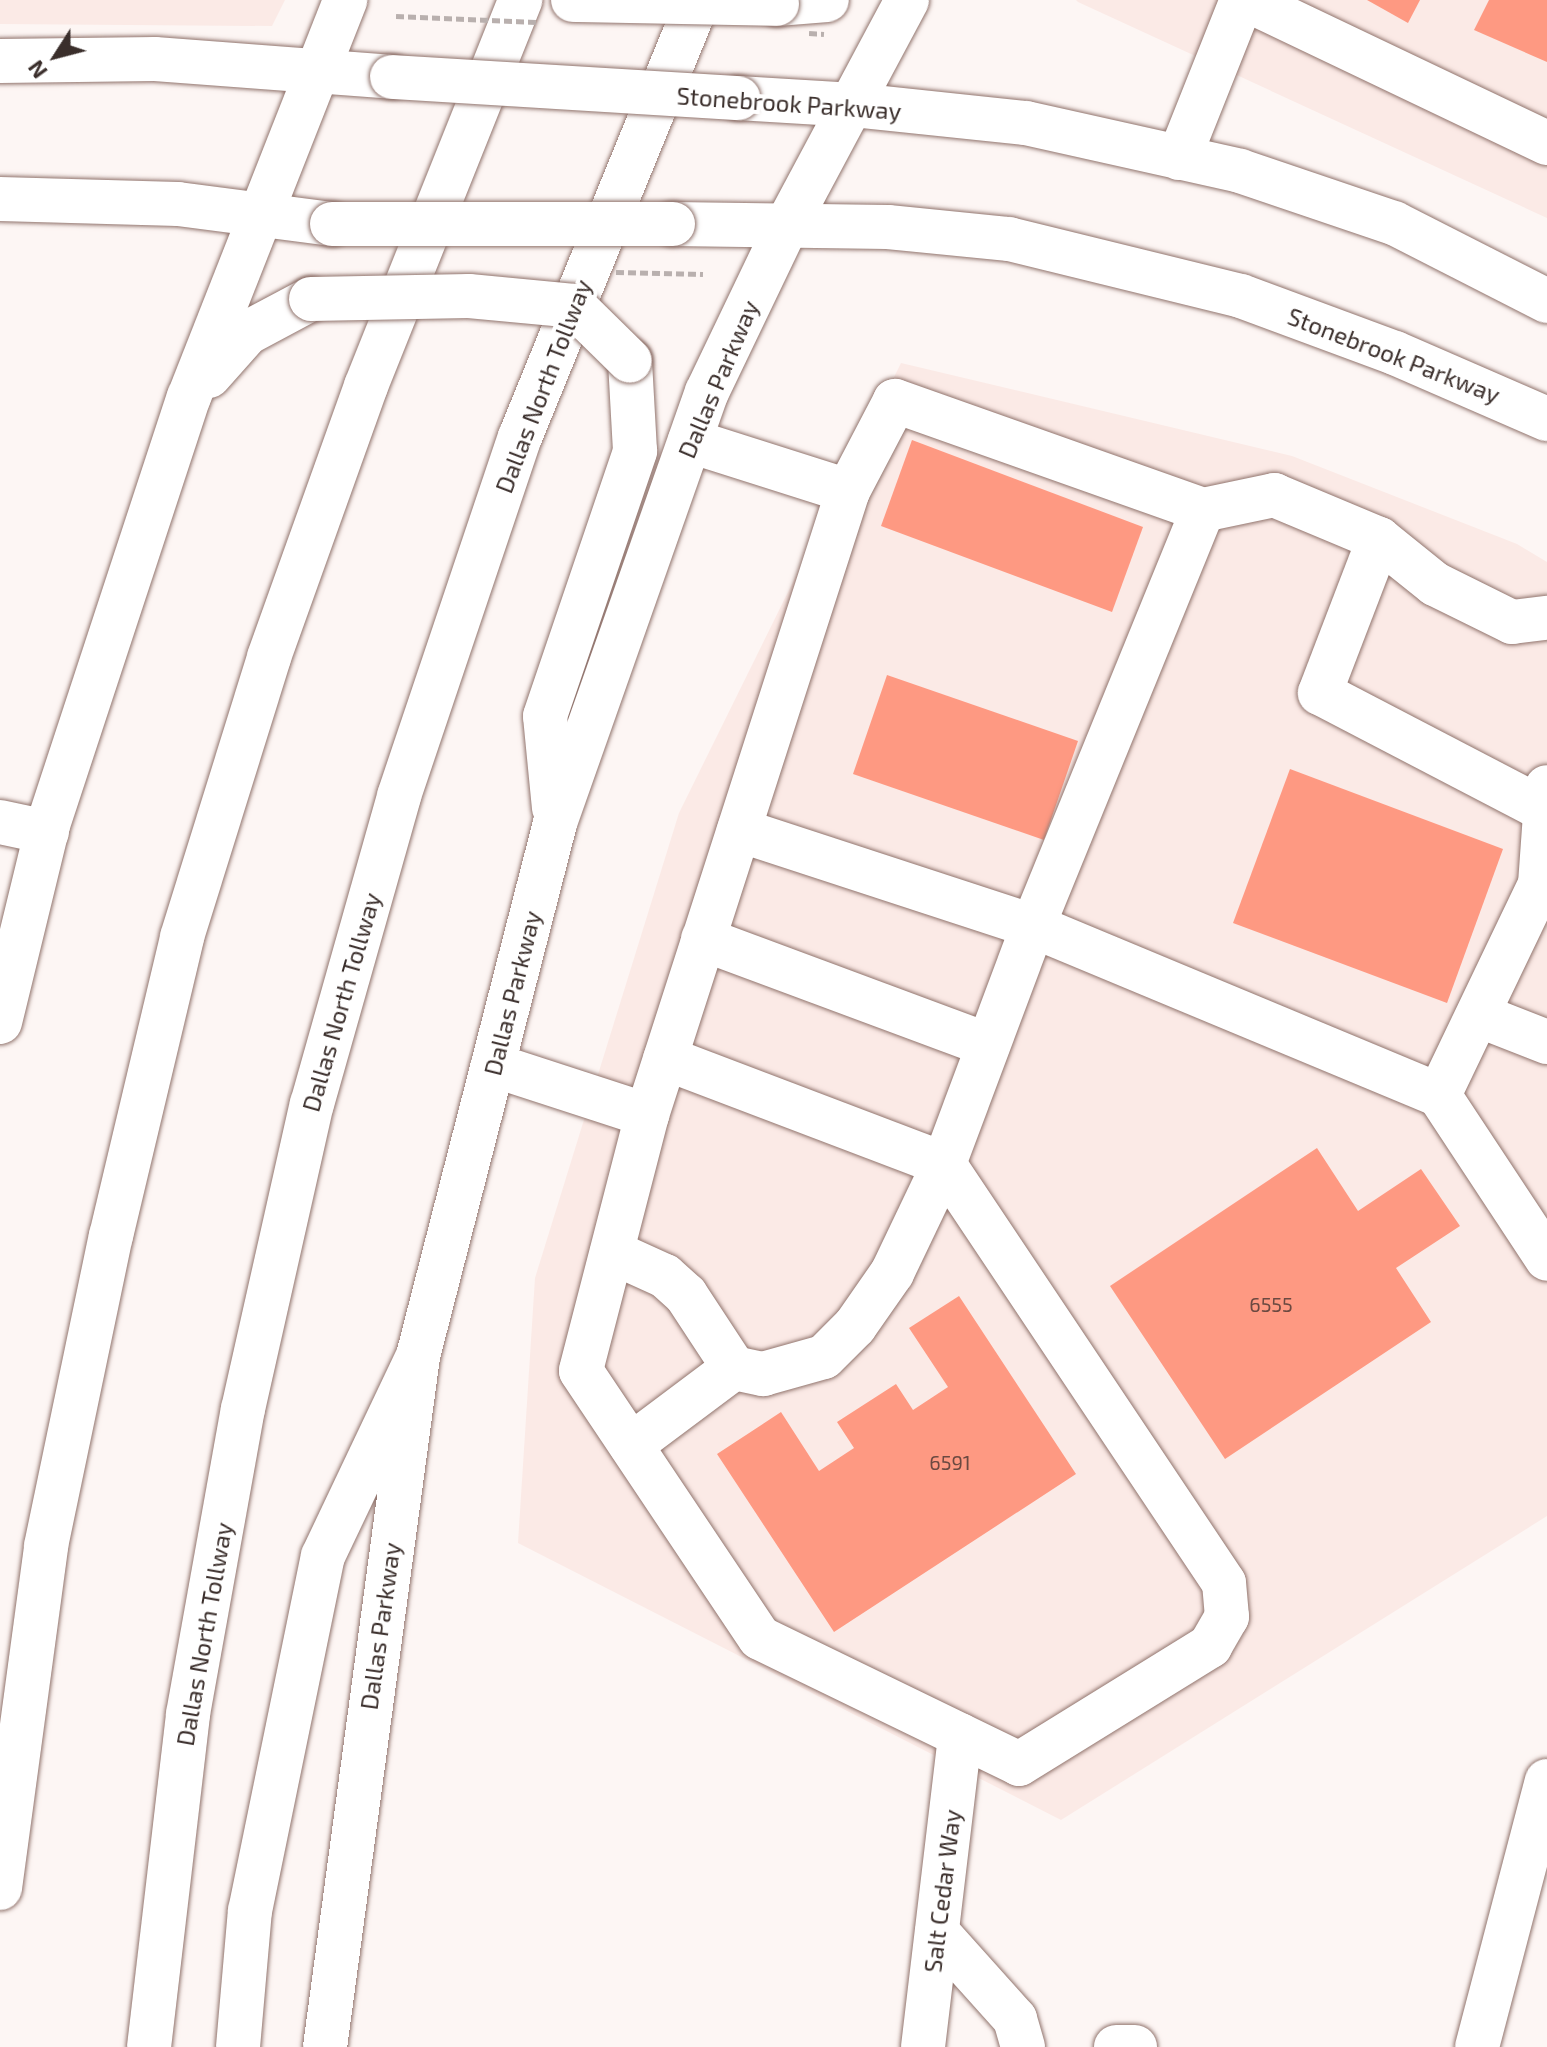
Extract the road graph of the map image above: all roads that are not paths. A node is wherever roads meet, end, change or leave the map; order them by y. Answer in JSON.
{"nodes":[{"id":1,"x":345,"y":0,"type":"edge"},
{"id":2,"x":520,"y":0,"type":"edge"},
{"id":3,"x":573,"y":0,"type":"edge"},
{"id":4,"x":698,"y":0,"type":"edge"},
{"id":5,"x":827,"y":0,"type":"edge"},
{"id":6,"x":907,"y":0,"type":"edge"},
{"id":7,"x":1245,"y":0,"type":"edge"},
{"id":8,"x":0,"y":61,"type":"edge"},
{"id":9,"x":317,"y":73,"type":"junction"},
{"id":10,"x":854,"y":105,"type":"junction"},
{"id":11,"x":1547,"y":143,"type":"edge"},
{"id":12,"x":1179,"y":158,"type":"junction"},
{"id":13,"x":0,"y":199,"type":"edge"},
{"id":14,"x":261,"y":216,"type":"junction"},
{"id":15,"x":787,"y":225,"type":"junction"},
{"id":16,"x":1547,"y":301,"type":"edge"},
{"id":17,"x":189,"y":397,"type":"junction"},
{"id":18,"x":1547,"y":419,"type":"edge"},
{"id":19,"x":690,"y":441,"type":"junction"},
{"id":20,"x":848,"y":491,"type":"junction"},
{"id":21,"x":1203,"y":510,"type":"junction"},
{"id":22,"x":1379,"y":539,"type":"junction"},
{"id":23,"x":1547,"y":618,"type":"edge"},
{"id":24,"x":1546,"y":799,"type":"edge"},
{"id":25,"x":0,"y":822,"type":"edge"},
{"id":26,"x":555,"y":823,"type":"junction"},
{"id":27,"x":739,"y":830,"type":"junction"},
{"id":28,"x":47,"y":832,"type":"junction"},
{"id":29,"x":1033,"y":926,"type":"junction"},
{"id":30,"x":703,"y":939,"type":"junction"},
{"id":31,"x":1478,"y":1015,"type":"junction"},
{"id":32,"x":0,"y":1022,"type":"edge"},
{"id":33,"x":1547,"y":1042,"type":"edge"},
{"id":34,"x":988,"y":1045,"type":"junction"},
{"id":35,"x":665,"y":1058,"type":"junction"},
{"id":36,"x":493,"y":1065,"type":"junction"},
{"id":37,"x":1439,"y":1095,"type":"junction"},
{"id":38,"x":647,"y":1115,"type":"junction"},
{"id":39,"x":944,"y":1164,"type":"junction"},
{"id":40,"x":612,"y":1252,"type":"junction"},
{"id":41,"x":1547,"y":1259,"type":"edge"},
{"id":42,"x":418,"y":1356,"type":"junction"},
{"id":43,"x":734,"y":1368,"type":"junction"},
{"id":44,"x":631,"y":1445,"type":"junction"},
{"id":45,"x":960,"y":1735,"type":"junction"},
{"id":46,"x":1547,"y":1781,"type":"edge"},
{"id":47,"x":0,"y":1888,"type":"edge"},
{"id":48,"x":937,"y":1932,"type":"junction"},
{"id":49,"x":149,"y":2047,"type":"edge"},
{"id":50,"x":238,"y":2047,"type":"edge"},
{"id":51,"x":325,"y":2047,"type":"edge"},
{"id":52,"x":923,"y":2047,"type":"edge"},
{"id":53,"x":1023,"y":2047,"type":"edge"},
{"id":54,"x":1116,"y":2047,"type":"edge"},
{"id":55,"x":1135,"y":2047,"type":"edge"},
{"id":56,"x":1477,"y":2047,"type":"edge"}],
"edges":[{"from":1,"to":9,"type":"main road"},
{"from":2,"to":47,"type":"main road"},
{"from":3,"to":5,"type":"main road","bridge":true},
{"from":4,"to":49,"type":"main road","name":"Dallas North Tollway"},
{"from":6,"to":10,"type":"main road","name":"Dallas Parkway"},
{"from":7,"to":11,"type":"main road"},
{"from":7,"to":12,"type":"main road"},
{"from":8,"to":9,"type":"main road","name":"Stonebrook Parkway"},
{"from":9,"to":10,"type":"main road","name":"Stonebrook Parkway","bridge":true},
{"from":9,"to":14,"type":"main road"},
{"from":10,"to":12,"type":"main road","name":"Stonebrook Parkway"},
{"from":10,"to":15,"type":"main road","name":"Dallas Parkway"},
{"from":12,"to":16,"type":"main road","name":"Stonebrook Parkway"},
{"from":13,"to":14,"type":"main road","name":"Stonebrook Parkway"},
{"from":14,"to":15,"type":"main road","name":"Stonebrook Parkway","bridge":true},
{"from":14,"to":17,"type":"main road"},
{"from":15,"to":18,"type":"main road","name":"Stonebrook Parkway"},
{"from":15,"to":19,"type":"main road","name":"Dallas Parkway"},
{"from":17,"to":26,"type":"main road","bridge":true},
{"from":17,"to":28,"type":"main road"},
{"from":19,"to":20,"type":"main road"},
{"from":19,"to":26,"type":"main road","name":"Dallas Parkway"},
{"from":20,"to":21,"type":"main road"},
{"from":20,"to":27,"type":"main road"},
{"from":21,"to":22,"type":"main road"},
{"from":21,"to":29,"type":"main road"},
{"from":22,"to":23,"type":"main road"},
{"from":22,"to":24,"type":"main road"},
{"from":24,"to":31,"type":"main road"},
{"from":25,"to":28,"type":"main road"},
{"from":26,"to":36,"type":"main road","name":"Dallas Parkway"},
{"from":27,"to":29,"type":"main road"},
{"from":27,"to":30,"type":"main road"},
{"from":28,"to":32,"type":"main road"},
{"from":29,"to":34,"type":"main road"},
{"from":29,"to":37,"type":"main road"},
{"from":30,"to":34,"type":"main road"},
{"from":30,"to":35,"type":"main road"},
{"from":31,"to":33,"type":"main road"},
{"from":31,"to":37,"type":"main road"},
{"from":34,"to":39,"type":"main road"},
{"from":35,"to":38,"type":"main road"},
{"from":35,"to":39,"type":"main road"},
{"from":36,"to":38,"type":"main road"},
{"from":36,"to":42,"type":"main road","name":"Dallas Parkway"},
{"from":37,"to":41,"type":"main road"},
{"from":38,"to":40,"type":"main road"},
{"from":39,"to":43,"type":"main road"},
{"from":39,"to":45,"type":"main road"},
{"from":40,"to":43,"type":"main road"},
{"from":40,"to":44,"type":"main road"},
{"from":42,"to":50,"type":"main road"},
{"from":42,"to":51,"type":"main road","name":"Dallas Parkway"},
{"from":43,"to":44,"type":"main road"},
{"from":44,"to":45,"type":"main road"},
{"from":45,"to":48,"type":"main road","name":"Salt Cedar Way"},
{"from":46,"to":56,"type":"main road"},
{"from":48,"to":52,"type":"main road","name":"Salt Cedar Way"},
{"from":48,"to":53,"type":"main road"},
{"from":54,"to":55,"type":"main road"}]}
